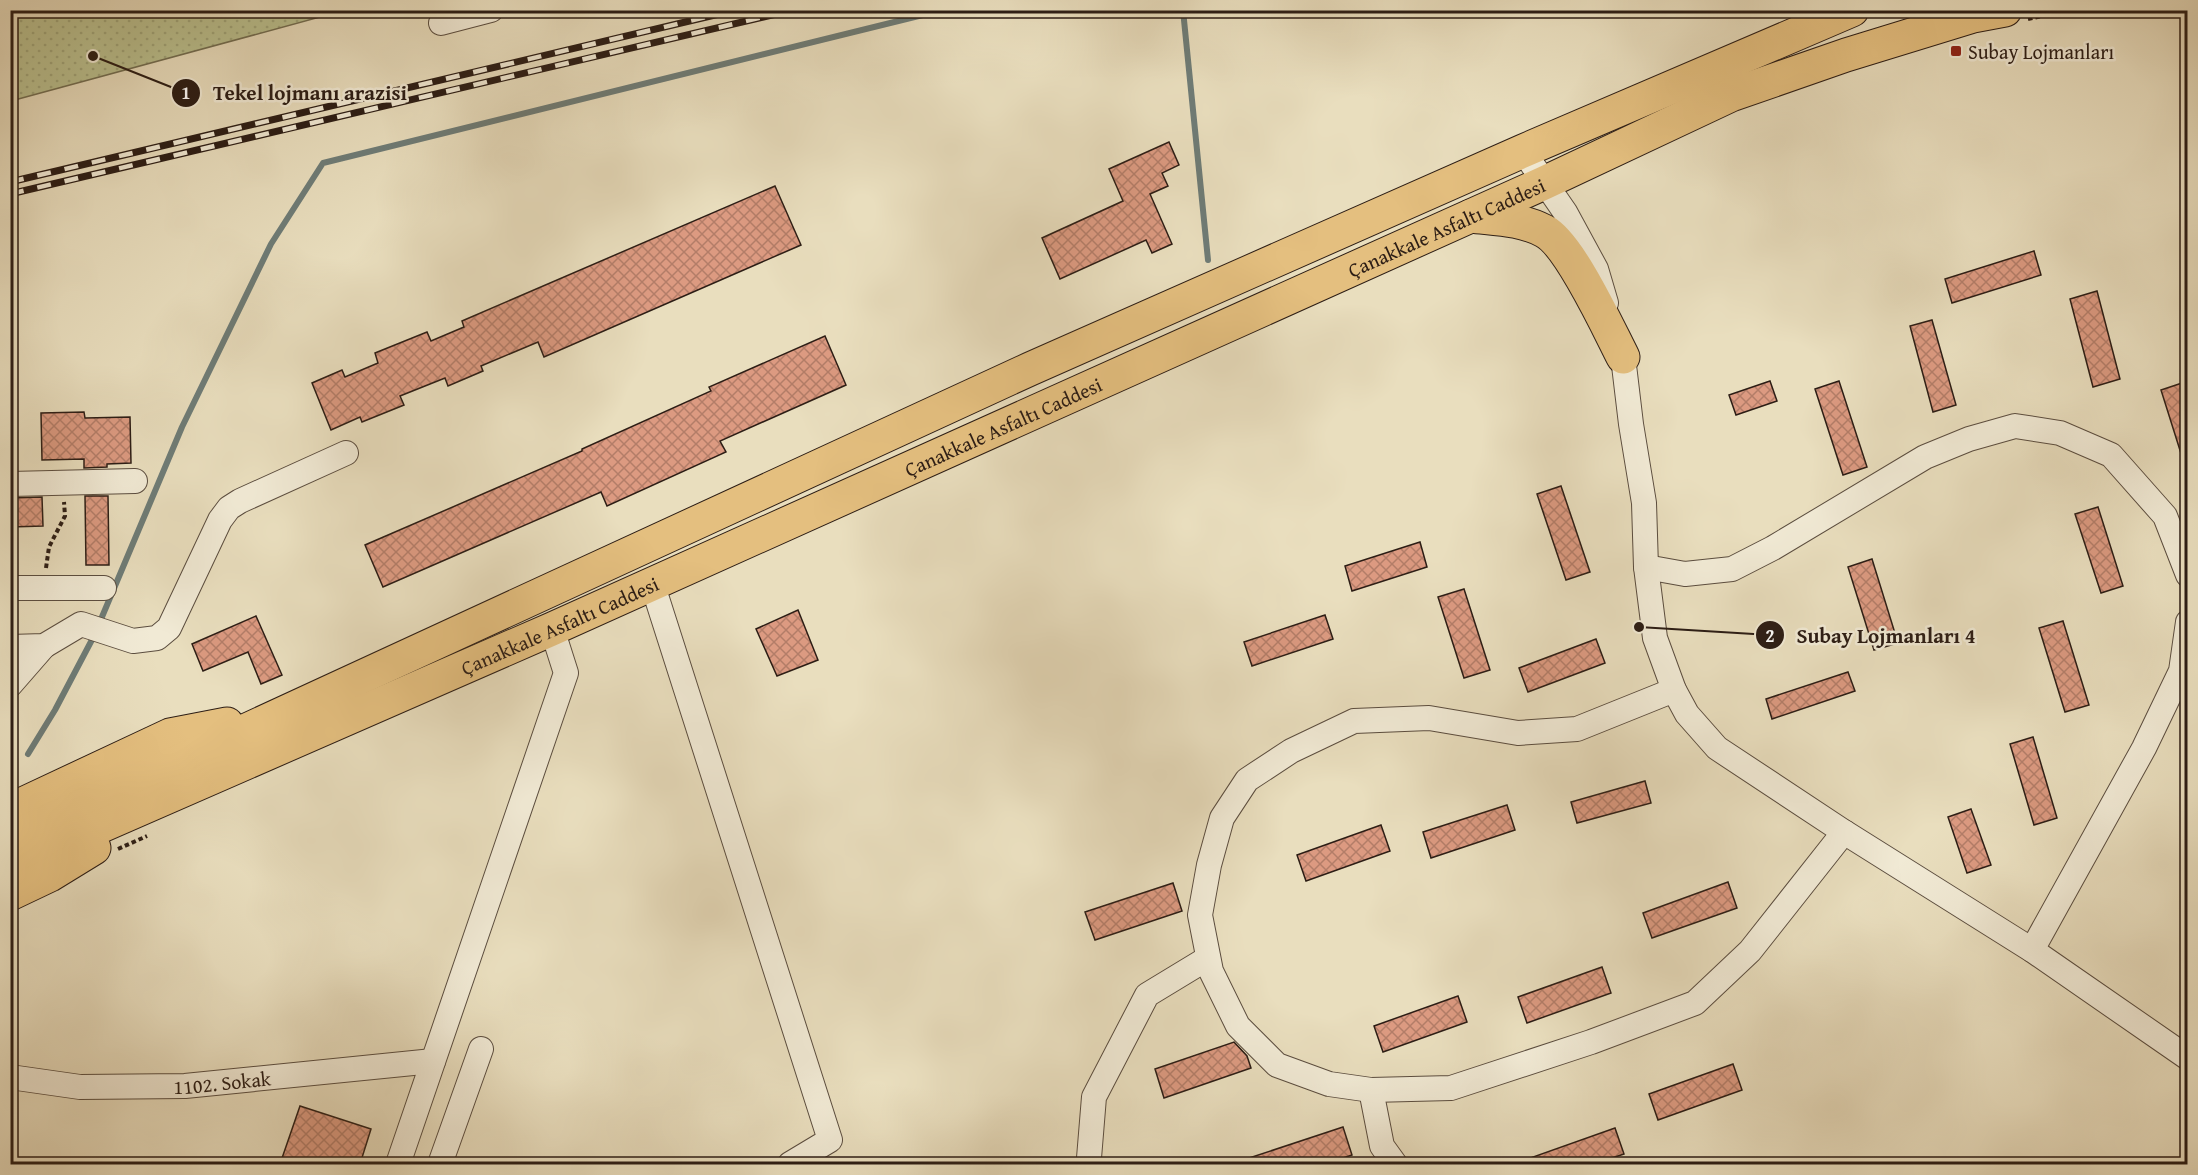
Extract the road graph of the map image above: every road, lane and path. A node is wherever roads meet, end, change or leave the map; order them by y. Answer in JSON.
{"nodes":[{"id":1,"x":491,"y":10,"type":"edge"},
{"id":2,"x":1851,"y":10,"type":"edge"},
{"id":3,"x":2005,"y":10,"type":"edge"},
{"id":4,"x":441,"y":23,"type":"dead end"},
{"id":5,"x":1523,"y":151,"type":"junction"},
{"id":6,"x":1544,"y":183,"type":"junction"},
{"id":7,"x":1470,"y":216,"type":"junction"},
{"id":8,"x":1623,"y":357,"type":"junction"},
{"id":9,"x":346,"y":453,"type":"dead end"},
{"id":10,"x":135,"y":482,"type":"dead end"},
{"id":11,"x":63,"y":483,"type":"junction"},
{"id":12,"x":10,"y":484,"type":"edge"},
{"id":13,"x":1646,"y":567,"type":"junction"},
{"id":14,"x":2187,"y":575,"type":"edge"},
{"id":15,"x":652,"y":583,"type":"junction"},
{"id":16,"x":10,"y":588,"type":"edge"},
{"id":17,"x":46,"y":588,"type":"junction"},
{"id":18,"x":104,"y":588,"type":"dead end"},
{"id":19,"x":2187,"y":622,"type":"edge"},
{"id":20,"x":552,"y":629,"type":"junction"},
{"id":21,"x":44,"y":646,"type":"junction"},
{"id":22,"x":10,"y":647,"type":"edge"},
{"id":23,"x":10,"y":685,"type":"edge"},
{"id":24,"x":1674,"y":690,"type":"junction"},
{"id":25,"x":282,"y":712,"type":"junction"},
{"id":26,"x":184,"y":791,"type":"junction"},
{"id":27,"x":10,"y":810,"type":"edge"},
{"id":28,"x":1845,"y":832,"type":"junction"},
{"id":29,"x":10,"y":839,"type":"edge"},
{"id":30,"x":10,"y":866,"type":"edge"},
{"id":31,"x":10,"y":894,"type":"edge"},
{"id":32,"x":2032,"y":950,"type":"junction"},
{"id":33,"x":1208,"y":958,"type":"junction"},
{"id":34,"x":481,"y":1049,"type":"dead end"},
{"id":35,"x":2187,"y":1058,"type":"edge"},
{"id":36,"x":433,"y":1061,"type":"junction"},
{"id":37,"x":10,"y":1077,"type":"edge"},
{"id":38,"x":1371,"y":1090,"type":"junction"},
{"id":39,"x":398,"y":1164,"type":"edge"},
{"id":40,"x":440,"y":1164,"type":"edge"},
{"id":41,"x":790,"y":1164,"type":"edge"},
{"id":42,"x":1091,"y":1164,"type":"edge"},
{"id":43,"x":1395,"y":1164,"type":"edge"}],
"edges":[{"from":1,"to":4,"type":"street"},
{"from":2,"to":5,"type":"highway","name":"Çanakkale Asfaltı Caddesi"},
{"from":3,"to":6,"type":"highway","name":"Çanakkale Asfaltı Caddesi"},
{"from":5,"to":6,"type":"street"},
{"from":5,"to":25,"type":"highway","name":"Çanakkale Asfaltı Caddesi"},
{"from":6,"to":7,"type":"highway","name":"Çanakkale Asfaltı Caddesi"},
{"from":6,"to":8,"type":"street"},
{"from":7,"to":8,"type":"highway"},
{"from":7,"to":15,"type":"highway","name":"Çanakkale Asfaltı Caddesi"},
{"from":8,"to":13,"type":"street"},
{"from":9,"to":21,"type":"street"},
{"from":10,"to":11,"type":"street"},
{"from":11,"to":12,"type":"street"},
{"from":11,"to":17,"type":"path"},
{"from":13,"to":14,"type":"street"},
{"from":13,"to":24,"type":"street"},
{"from":15,"to":20,"type":"highway","name":"Çanakkale Asfaltı Caddesi"},
{"from":15,"to":41,"type":"street"},
{"from":16,"to":17,"type":"street"},
{"from":17,"to":18,"type":"street"},
{"from":19,"to":32,"type":"street"},
{"from":20,"to":26,"type":"highway","name":"Çanakkale Asfaltı Caddesi"},
{"from":20,"to":36,"type":"street"},
{"from":21,"to":22,"type":"street"},
{"from":21,"to":23,"type":"street"},
{"from":24,"to":28,"type":"street"},
{"from":24,"to":33,"type":"street"},
{"from":25,"to":27,"type":"highway"},
{"from":25,"to":29,"type":"highway","name":"Çanakkale Asfaltı Caddesi"},
{"from":26,"to":30,"type":"highway","name":"Çanakkale Asfaltı Caddesi"},
{"from":26,"to":31,"type":"highway"},
{"from":28,"to":32,"type":"street"},
{"from":28,"to":38,"type":"street"},
{"from":32,"to":35,"type":"street"},
{"from":33,"to":38,"type":"street"},
{"from":33,"to":42,"type":"street"},
{"from":34,"to":40,"type":"street"},
{"from":36,"to":37,"type":"street","name":"1102. Sokak"},
{"from":36,"to":39,"type":"street"},
{"from":38,"to":43,"type":"street"}]}
